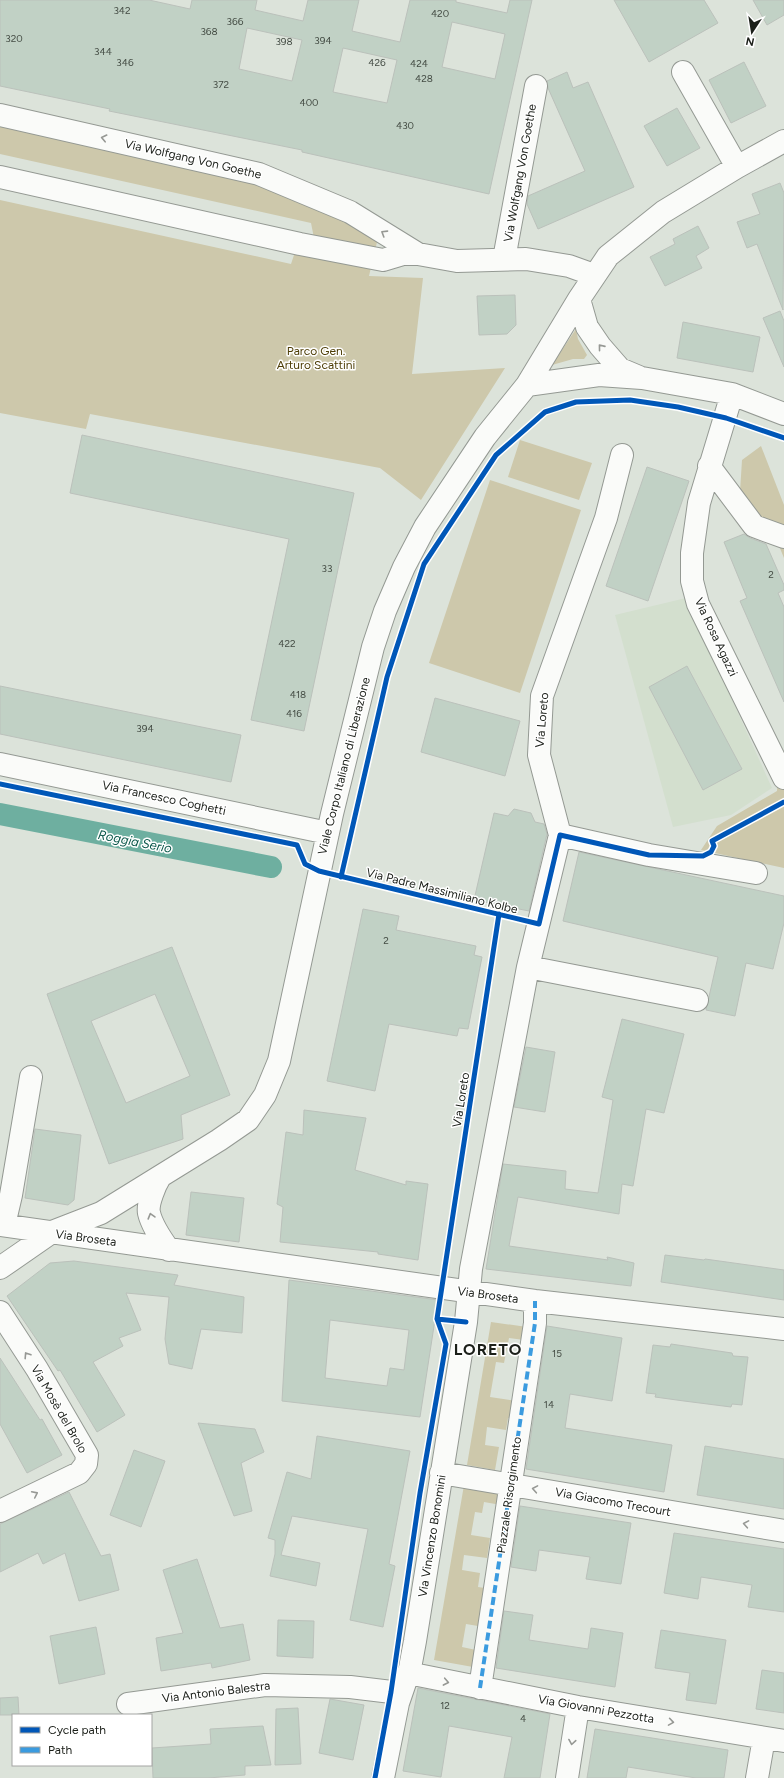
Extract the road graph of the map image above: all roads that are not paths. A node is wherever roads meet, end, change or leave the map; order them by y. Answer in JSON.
{"nodes":[{"id":1,"x":683,"y":72,"type":"dead end"},
{"id":2,"x":536,"y":86,"type":"dead end"},
{"id":3,"x":0,"y":115,"type":"edge"},
{"id":4,"x":784,"y":130,"type":"edge"},
{"id":5,"x":784,"y":142,"type":"edge"},
{"id":6,"x":736,"y":167,"type":"junction"},
{"id":7,"x":0,"y":177,"type":"edge"},
{"id":8,"x":418,"y":254,"type":"junction"},
{"id":9,"x":504,"y":259,"type":"junction"},
{"id":10,"x":594,"y":275,"type":"junction"},
{"id":11,"x":579,"y":299,"type":"junction"},
{"id":12,"x":642,"y":378,"type":"junction"},
{"id":13,"x":528,"y":385,"type":"junction"},
{"id":14,"x":732,"y":394,"type":"junction"},
{"id":15,"x":784,"y":414,"type":"edge"},
{"id":16,"x":622,"y":456,"type":"dead end"},
{"id":17,"x":710,"y":466,"type":"junction"},
{"id":18,"x":784,"y":538,"type":"edge"},
{"id":19,"x":0,"y":764,"type":"edge"},
{"id":20,"x":784,"y":778,"type":"edge"},
{"id":21,"x":328,"y":833,"type":"junction"},
{"id":22,"x":560,"y":834,"type":"junction"},
{"id":23,"x":756,"y":873,"type":"dead end"},
{"id":24,"x":528,"y":967,"type":"junction"},
{"id":25,"x":697,"y":1000,"type":"dead end"},
{"id":26,"x":31,"y":1077,"type":"dead end"},
{"id":27,"x":160,"y":1177,"type":"junction"},
{"id":28,"x":2,"y":1225,"type":"edge"},
{"id":29,"x":52,"y":1232,"type":"junction"},
{"id":30,"x":169,"y":1250,"type":"junction"},
{"id":31,"x":0,"y":1268,"type":"edge"},
{"id":32,"x":469,"y":1292,"type":"junction"},
{"id":33,"x":535,"y":1301,"type":"junction"},
{"id":34,"x":0,"y":1312,"type":"edge"},
{"id":35,"x":784,"y":1329,"type":"edge"},
{"id":36,"x":441,"y":1473,"type":"junction"},
{"id":37,"x":510,"y":1484,"type":"junction"},
{"id":38,"x":0,"y":1510,"type":"edge"},
{"id":39,"x":784,"y":1531,"type":"edge"},
{"id":40,"x":404,"y":1683,"type":"junction"},
{"id":41,"x":480,"y":1688,"type":"junction"},
{"id":42,"x":128,"y":1704,"type":"dead end"},
{"id":43,"x":578,"y":1707,"type":"junction"},
{"id":44,"x":774,"y":1739,"type":"edge"},
{"id":45,"x":383,"y":1778,"type":"edge"},
{"id":46,"x":567,"y":1778,"type":"edge"},
{"id":47,"x":757,"y":1778,"type":"edge"}],
"edges":[{"from":1,"to":6,"type":"street"},
{"from":2,"to":9,"type":"street","name":"Via Wolfgang Von Goethe"},
{"from":8,"to":3,"type":"street","name":"Via Wolfgang Von Goethe","one_way":true},
{"from":4,"to":6,"type":"street"},
{"from":5,"to":6,"type":"street"},
{"from":6,"to":10,"type":"street","name":"Viale Corpo Italiano di Liberazione"},
{"from":7,"to":8,"type":"street","name":"Via Wolfgang Von Goethe"},
{"from":8,"to":9,"type":"street","name":"Via Wolfgang Von Goethe"},
{"from":9,"to":10,"type":"street","name":"Via Wolfgang Von Goethe"},
{"from":10,"to":11,"type":"street","name":"Viale Corpo Italiano di Liberazione"},
{"from":12,"to":11,"type":"street","one_way":true},
{"from":11,"to":13,"type":"street","name":"Viale Corpo Italiano di Liberazione"},
{"from":12,"to":13,"type":"street"},
{"from":12,"to":14,"type":"street"},
{"from":13,"to":21,"type":"street","name":"Viale Corpo Italiano di Liberazione"},
{"from":14,"to":15,"type":"street"},
{"from":14,"to":17,"type":"street","name":"Via Rosa Agazzi"},
{"from":16,"to":22,"type":"street","name":"Via Loreto"},
{"from":17,"to":18,"type":"street"},
{"from":17,"to":20,"type":"street","name":"Via Rosa Agazzi"},
{"from":19,"to":21,"type":"street","name":"Via Francesco Coghetti"},
{"from":21,"to":27,"type":"street","name":"Viale Corpo Italiano di Liberazione"},
{"from":22,"to":23,"type":"street"},
{"from":22,"to":24,"type":"street","name":"Via Loreto"},
{"from":24,"to":25,"type":"street"},
{"from":24,"to":32,"type":"street","name":"Via Loreto"},
{"from":26,"to":28,"type":"street","name":"Via Broseta"},
{"from":27,"to":29,"type":"street","name":"Viale Corpo Italiano di Liberazione"},
{"from":30,"to":27,"type":"street","one_way":true},
{"from":28,"to":29,"type":"street","name":"Via Broseta"},
{"from":29,"to":30,"type":"street","name":"Via Broseta"},
{"from":29,"to":31,"type":"street","name":"Viale Corpo Italiano di Liberazione"},
{"from":30,"to":32,"type":"street","name":"Via Broseta"},
{"from":32,"to":33,"type":"street","name":"Via Broseta"},
{"from":32,"to":36,"type":"street","name":"Via Vincenzo Bonomini"},
{"from":33,"to":35,"type":"street","name":"Via Broseta"},
{"from":33,"to":37,"type":"street","name":"Piazzale Risorgimento"},
{"from":38,"to":34,"type":"street","name":"Via Mosè del Brolo","one_way":true},
{"from":36,"to":37,"type":"street","name":"Via Giacomo Trecourt"},
{"from":36,"to":40,"type":"street","name":"Via Vincenzo Bonomini"},
{"from":39,"to":37,"type":"street","name":"Via Giacomo Trecourt","one_way":true},
{"from":37,"to":41,"type":"street","name":"Piazzale Risorgimento"},
{"from":40,"to":41,"type":"street","name":"Via Giovanni Pezzotta","one_way":true},
{"from":40,"to":42,"type":"street","name":"Via Antonio Balestra"},
{"from":40,"to":45,"type":"street","name":"Via Vincenzo Bonomini"},
{"from":41,"to":43,"type":"street","name":"Via Giovanni Pezzotta"},
{"from":43,"to":44,"type":"street","name":"Via Giovanni Pezzotta","one_way":true},
{"from":43,"to":46,"type":"street","one_way":true},
{"from":44,"to":47,"type":"street"}]}
